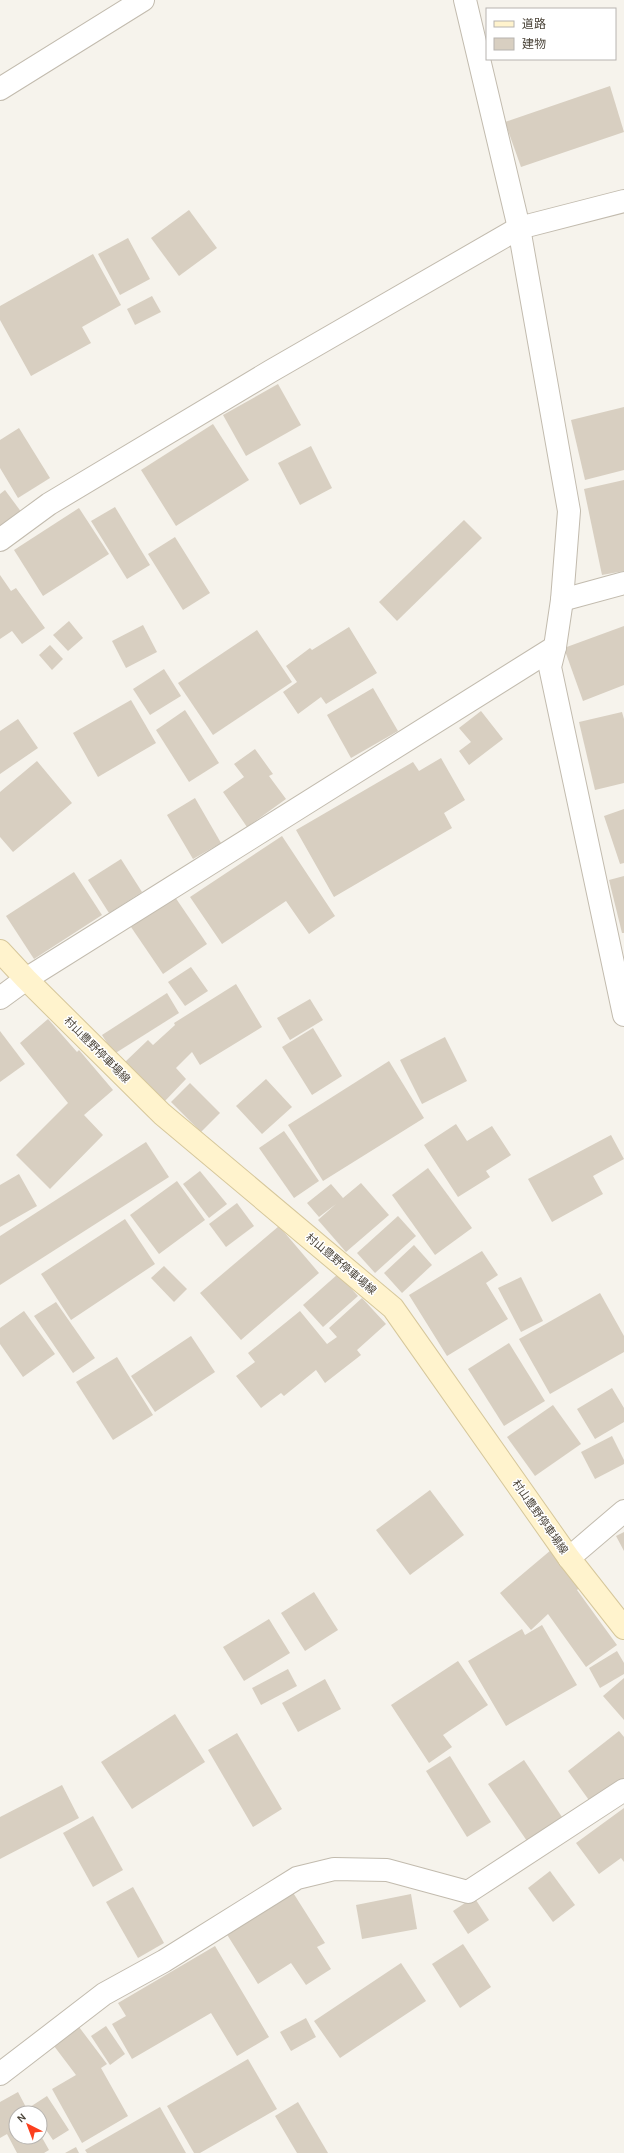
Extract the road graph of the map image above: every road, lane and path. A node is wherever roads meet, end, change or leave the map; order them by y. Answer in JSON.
{"nodes":[{"id":1,"x":143,"y":0,"type":"edge"},
{"id":2,"x":465,"y":0,"type":"edge"},
{"id":3,"x":0,"y":89,"type":"edge"},
{"id":4,"x":624,"y":201,"type":"edge"},
{"id":5,"x":519,"y":228,"type":"junction"},
{"id":6,"x":0,"y":540,"type":"edge"},
{"id":7,"x":624,"y":583,"type":"edge"},
{"id":8,"x":562,"y":600,"type":"junction"},
{"id":9,"x":555,"y":647,"type":"junction"},
{"id":10,"x":0,"y":951,"type":"edge"},
{"id":11,"x":26,"y":979,"type":"junction"},
{"id":12,"x":0,"y":998,"type":"edge"},
{"id":13,"x":624,"y":1015,"type":"edge"},
{"id":14,"x":624,"y":1511,"type":"edge"},
{"id":15,"x":569,"y":1558,"type":"junction"},
{"id":16,"x":624,"y":1628,"type":"edge"},
{"id":17,"x":624,"y":1790,"type":"edge"},
{"id":18,"x":0,"y":2074,"type":"edge"}],
"edges":[{"from":1,"to":3,"type":"street"},
{"from":2,"to":5,"type":"street"},
{"from":4,"to":5,"type":"street"},
{"from":5,"to":6,"type":"street"},
{"from":5,"to":8,"type":"street"},
{"from":7,"to":8,"type":"street"},
{"from":8,"to":9,"type":"street"},
{"from":9,"to":11,"type":"street"},
{"from":9,"to":13,"type":"street"},
{"from":10,"to":11,"type":"main road","name":"村山豊野停車場線"},
{"from":11,"to":12,"type":"street"},
{"from":11,"to":15,"type":"main road","name":"村山豊野停車場線"},
{"from":14,"to":15,"type":"street"},
{"from":15,"to":16,"type":"main road","name":"村山豊野停車場線"},
{"from":17,"to":18,"type":"street"}]}
